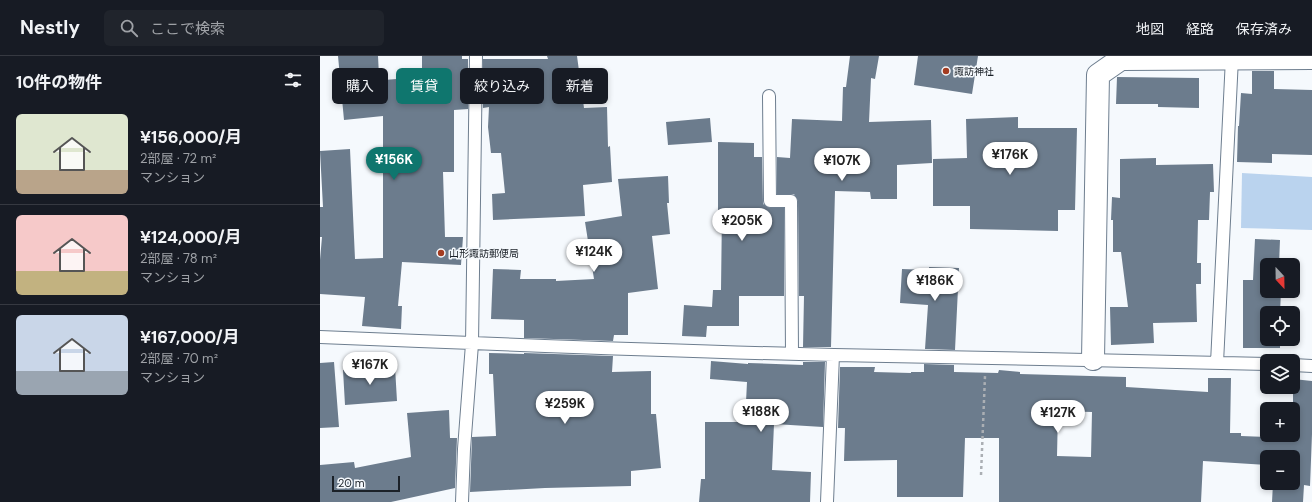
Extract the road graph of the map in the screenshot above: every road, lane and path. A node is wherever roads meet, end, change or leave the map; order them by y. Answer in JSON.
{"nodes":[{"id":1,"x":476,"y":56,"type":"edge"},
{"id":2,"x":1232,"y":58,"type":"junction"},
{"id":3,"x":1312,"y":58,"type":"edge"},
{"id":4,"x":769,"y":96,"type":"dead end"},
{"id":5,"x":320,"y":337,"type":"edge"},
{"id":6,"x":472,"y":344,"type":"junction"},
{"id":7,"x":792,"y":354,"type":"junction"},
{"id":8,"x":833,"y":355,"type":"junction"},
{"id":9,"x":985,"y":357,"type":"junction"},
{"id":10,"x":1093,"y":359,"type":"junction"},
{"id":11,"x":1217,"y":363,"type":"junction"},
{"id":12,"x":1260,"y":364,"type":"edge"},
{"id":13,"x":1300,"y":365,"type":"edge"},
{"id":14,"x":1312,"y":366,"type":"edge"},
{"id":15,"x":981,"y":475,"type":"dead end"},
{"id":16,"x":462,"y":502,"type":"edge"},
{"id":17,"x":827,"y":502,"type":"edge"}],
"edges":[{"from":1,"to":6,"type":"lane"},
{"from":2,"to":3,"type":"street"},
{"from":2,"to":10,"type":"street"},
{"from":2,"to":11,"type":"lane"},
{"from":4,"to":7,"type":"lane"},
{"from":5,"to":6,"type":"lane"},
{"from":6,"to":7,"type":"lane"},
{"from":6,"to":16,"type":"lane"},
{"from":7,"to":8,"type":"lane"},
{"from":8,"to":9,"type":"lane"},
{"from":8,"to":17,"type":"lane"},
{"from":9,"to":10,"type":"lane"},
{"from":9,"to":15,"type":"path"},
{"from":10,"to":11,"type":"lane"},
{"from":11,"to":12,"type":"lane"},
{"from":13,"to":14,"type":"lane"}]}
